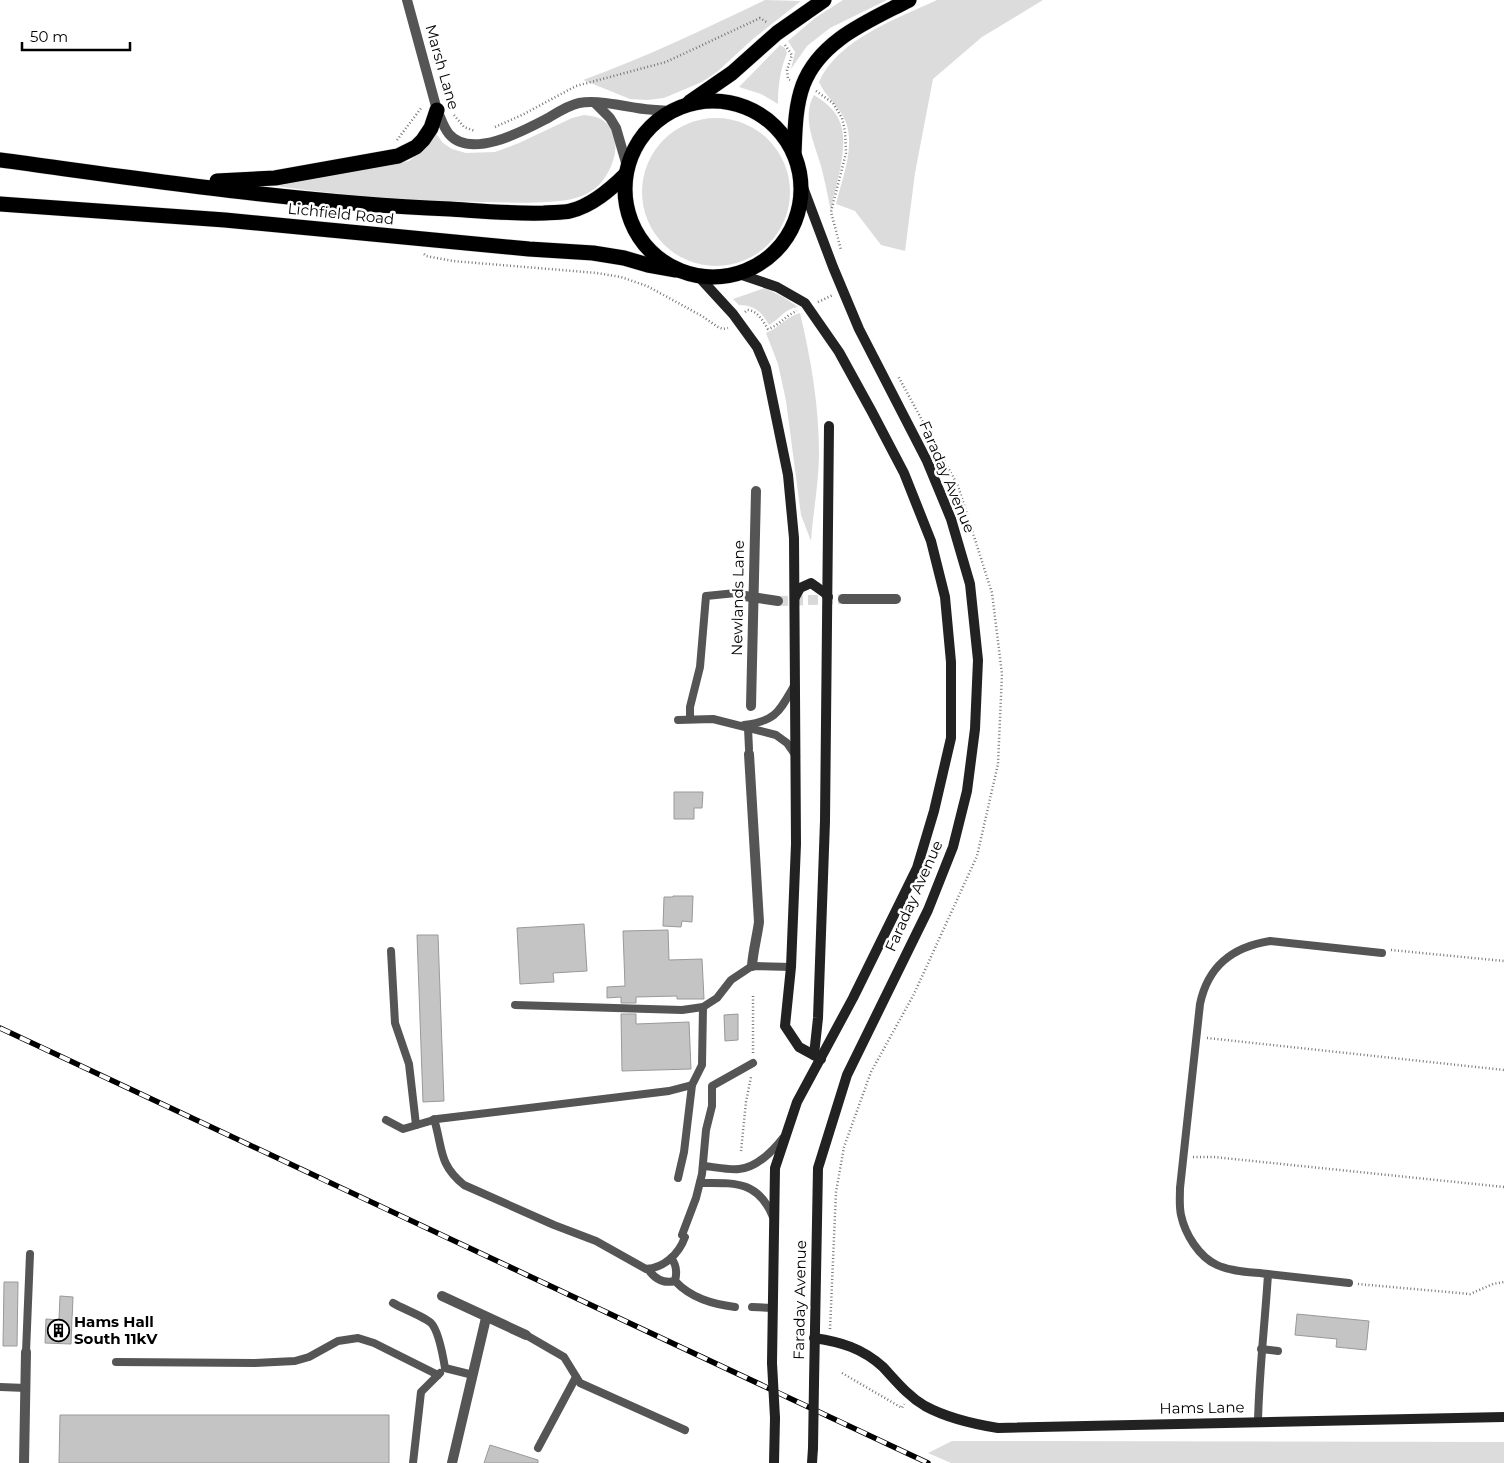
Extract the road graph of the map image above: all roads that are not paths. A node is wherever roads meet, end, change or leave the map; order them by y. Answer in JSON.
{"nodes":[{"id":1,"x":408,"y":0,"type":"edge"},
{"id":2,"x":824,"y":0,"type":"edge"},
{"id":3,"x":908,"y":0,"type":"edge"},
{"id":4,"x":595,"y":103,"type":"junction"},
{"id":5,"x":438,"y":107,"type":"junction"},
{"id":6,"x":677,"y":109,"type":"junction"},
{"id":7,"x":794,"y":154,"type":"junction"},
{"id":8,"x":0,"y":160,"type":"edge"},
{"id":9,"x":627,"y":170,"type":"junction"},
{"id":10,"x":801,"y":182,"type":"junction"},
{"id":11,"x":173,"y":184,"type":"junction"},
{"id":12,"x":0,"y":204,"type":"edge"},
{"id":13,"x":676,"y":270,"type":"junction"},
{"id":14,"x":739,"y":274,"type":"junction"},
{"id":15,"x":699,"y":277,"type":"junction"},
{"id":16,"x":830,"y":426,"type":"dead end"},
{"id":17,"x":756,"y":491,"type":"dead end"},
{"id":18,"x":749,"y":597,"type":"junction"},
{"id":19,"x":795,"y":597,"type":"junction"},
{"id":20,"x":828,"y":597,"type":"junction"},
{"id":21,"x":896,"y":599,"type":"dead end"},
{"id":22,"x":843,"y":600,"type":"tunnel mouth"},
{"id":23,"x":778,"y":601,"type":"tunnel mouth"},
{"id":24,"x":796,"y":683,"type":"junction"},
{"id":25,"x":751,"y":706,"type":"dead end"},
{"id":26,"x":690,"y":719,"type":"junction"},
{"id":27,"x":678,"y":720,"type":"dead end"},
{"id":28,"x":743,"y":727,"type":"junction"},
{"id":29,"x":749,"y":752,"type":"joint"},
{"id":30,"x":796,"y":756,"type":"junction"},
{"id":31,"x":391,"y":951,"type":"dead end"},
{"id":32,"x":1382,"y":953,"type":"road end"},
{"id":33,"x":752,"y":966,"type":"junction"},
{"id":34,"x":791,"y":967,"type":"junction"},
{"id":35,"x":515,"y":1005,"type":"dead end"},
{"id":36,"x":703,"y":1007,"type":"junction"},
{"id":37,"x":817,"y":1057,"type":"junction"},
{"id":38,"x":753,"y":1063,"type":"road end"},
{"id":39,"x":692,"y":1085,"type":"junction"},
{"id":40,"x":386,"y":1120,"type":"dead end"},
{"id":41,"x":434,"y":1120,"type":"junction"},
{"id":42,"x":416,"y":1125,"type":"junction"},
{"id":43,"x":784,"y":1137,"type":"junction"},
{"id":44,"x":704,"y":1166,"type":"junction"},
{"id":45,"x":678,"y":1178,"type":"dead end"},
{"id":46,"x":700,"y":1182,"type":"junction"},
{"id":47,"x":774,"y":1218,"type":"junction"},
{"id":48,"x":30,"y":1254,"type":"dead end"},
{"id":49,"x":671,"y":1258,"type":"junction"},
{"id":50,"x":648,"y":1269,"type":"junction"},
{"id":51,"x":1268,"y":1274,"type":"junction"},
{"id":52,"x":675,"y":1281,"type":"junction"},
{"id":53,"x":1349,"y":1283,"type":"road end"},
{"id":54,"x":442,"y":1296,"type":"dead end"},
{"id":55,"x":393,"y":1303,"type":"dead end"},
{"id":56,"x":735,"y":1307,"type":"dead end"},
{"id":57,"x":752,"y":1307,"type":"dead end"},
{"id":58,"x":772,"y":1308,"type":"junction"},
{"id":59,"x":486,"y":1318,"type":"junction"},
{"id":60,"x":526,"y":1335,"type":"joint"},
{"id":61,"x":814,"y":1338,"type":"junction"},
{"id":62,"x":1261,"y":1349,"type":"junction"},
{"id":63,"x":1278,"y":1351,"type":"dead end"},
{"id":64,"x":26,"y":1352,"type":"joint"},
{"id":65,"x":116,"y":1362,"type":"dead end"},
{"id":66,"x":445,"y":1368,"type":"junction"},
{"id":67,"x":438,"y":1375,"type":"junction"},
{"id":68,"x":473,"y":1375,"type":"junction"},
{"id":69,"x":576,"y":1377,"type":"junction"},
{"id":70,"x":0,"y":1388,"type":"edge"},
{"id":71,"x":26,"y":1388,"type":"junction"},
{"id":72,"x":1504,"y":1417,"type":"edge"},
{"id":73,"x":1258,"y":1422,"type":"junction"},
{"id":74,"x":685,"y":1430,"type":"dead end"},
{"id":75,"x":538,"y":1448,"type":"dead end"},
{"id":76,"x":24,"y":1463,"type":"edge"},
{"id":77,"x":413,"y":1463,"type":"edge"},
{"id":78,"x":452,"y":1463,"type":"edge"},
{"id":79,"x":774,"y":1463,"type":"edge"},
{"id":80,"x":812,"y":1463,"type":"edge"}],
"edges":[{"from":1,"to":5,"type":"street","name":"Marsh Lane"},
{"from":2,"to":6,"type":"highway"},
{"from":3,"to":7,"type":"highway"},
{"from":4,"to":5,"type":"street","name":"Marsh Lane"},
{"from":4,"to":6,"type":"street","name":"Marsh Lane"},
{"from":4,"to":9,"type":"street"},
{"from":5,"to":11,"type":"highway"},
{"from":6,"to":7,"type":"highway"},
{"from":6,"to":9,"type":"highway"},
{"from":7,"to":10,"type":"highway"},
{"from":8,"to":11,"type":"highway","name":"Lichfield Road"},
{"from":9,"to":11,"type":"highway","name":"Lichfield Road"},
{"from":9,"to":13,"type":"highway"},
{"from":10,"to":14,"type":"highway"},
{"from":10,"to":61,"type":"street","name":"Faraday Avenue"},
{"from":12,"to":13,"type":"highway","name":"Lichfield Road"},
{"from":13,"to":15,"type":"highway"},
{"from":14,"to":15,"type":"highway"},
{"from":14,"to":37,"type":"street","name":"Faraday Avenue"},
{"from":15,"to":19,"type":"street"},
{"from":16,"to":20,"type":"street","name":"Faraday Avenue"},
{"from":17,"to":18,"type":"street","name":"Newlands Lane"},
{"from":18,"to":23,"type":"street"},
{"from":18,"to":25,"type":"street","name":"Newlands Lane"},
{"from":18,"to":26,"type":"lane"},
{"from":19,"to":20,"type":"street"},
{"from":19,"to":24,"type":"street"},
{"from":20,"to":37,"type":"street","name":"Faraday Avenue"},
{"from":21,"to":22,"type":"street"},
{"from":24,"to":28,"type":"lane"},
{"from":24,"to":30,"type":"street"},
{"from":26,"to":27,"type":"lane"},
{"from":26,"to":28,"type":"lane"},
{"from":28,"to":29,"type":"lane"},
{"from":28,"to":30,"type":"lane"},
{"from":29,"to":33,"type":"street"},
{"from":30,"to":34,"type":"street"},
{"from":31,"to":42,"type":"lane"},
{"from":32,"to":51,"type":"lane"},
{"from":33,"to":34,"type":"lane"},
{"from":33,"to":36,"type":"lane"},
{"from":34,"to":37,"type":"street"},
{"from":35,"to":36,"type":"lane"},
{"from":36,"to":39,"type":"lane"},
{"from":37,"to":43,"type":"street","name":"Faraday Avenue"},
{"from":38,"to":44,"type":"lane"},
{"from":39,"to":41,"type":"lane"},
{"from":39,"to":45,"type":"lane"},
{"from":40,"to":42,"type":"lane"},
{"from":41,"to":42,"type":"lane"},
{"from":41,"to":50,"type":"lane"},
{"from":43,"to":44,"type":"lane"},
{"from":43,"to":47,"type":"street","name":"Faraday Avenue"},
{"from":44,"to":46,"type":"lane"},
{"from":46,"to":47,"type":"lane"},
{"from":46,"to":49,"type":"lane"},
{"from":47,"to":58,"type":"street","name":"Faraday Avenue"},
{"from":48,"to":64,"type":"lane"},
{"from":49,"to":50,"type":"lane"},
{"from":49,"to":52,"type":"lane"},
{"from":50,"to":52,"type":"lane"},
{"from":51,"to":53,"type":"lane"},
{"from":51,"to":62,"type":"lane"},
{"from":52,"to":56,"type":"lane"},
{"from":54,"to":59,"type":"street"},
{"from":55,"to":66,"type":"lane"},
{"from":57,"to":58,"type":"lane"},
{"from":58,"to":79,"type":"street","name":"Faraday Avenue","bridge":true},
{"from":59,"to":60,"type":"street"},
{"from":59,"to":68,"type":"street"},
{"from":60,"to":69,"type":"lane"},
{"from":61,"to":73,"type":"street","name":"Hams Lane"},
{"from":61,"to":80,"type":"street","name":"Faraday Avenue","bridge":true},
{"from":62,"to":63,"type":"lane"},
{"from":62,"to":73,"type":"lane"},
{"from":64,"to":71,"type":"street"},
{"from":65,"to":67,"type":"lane"},
{"from":66,"to":67,"type":"lane"},
{"from":66,"to":68,"type":"lane"},
{"from":67,"to":77,"type":"lane"},
{"from":68,"to":78,"type":"street"},
{"from":69,"to":74,"type":"lane"},
{"from":69,"to":75,"type":"lane"},
{"from":70,"to":71,"type":"lane"},
{"from":71,"to":76,"type":"street"},
{"from":72,"to":73,"type":"street","name":"Hams Lane"}]}
